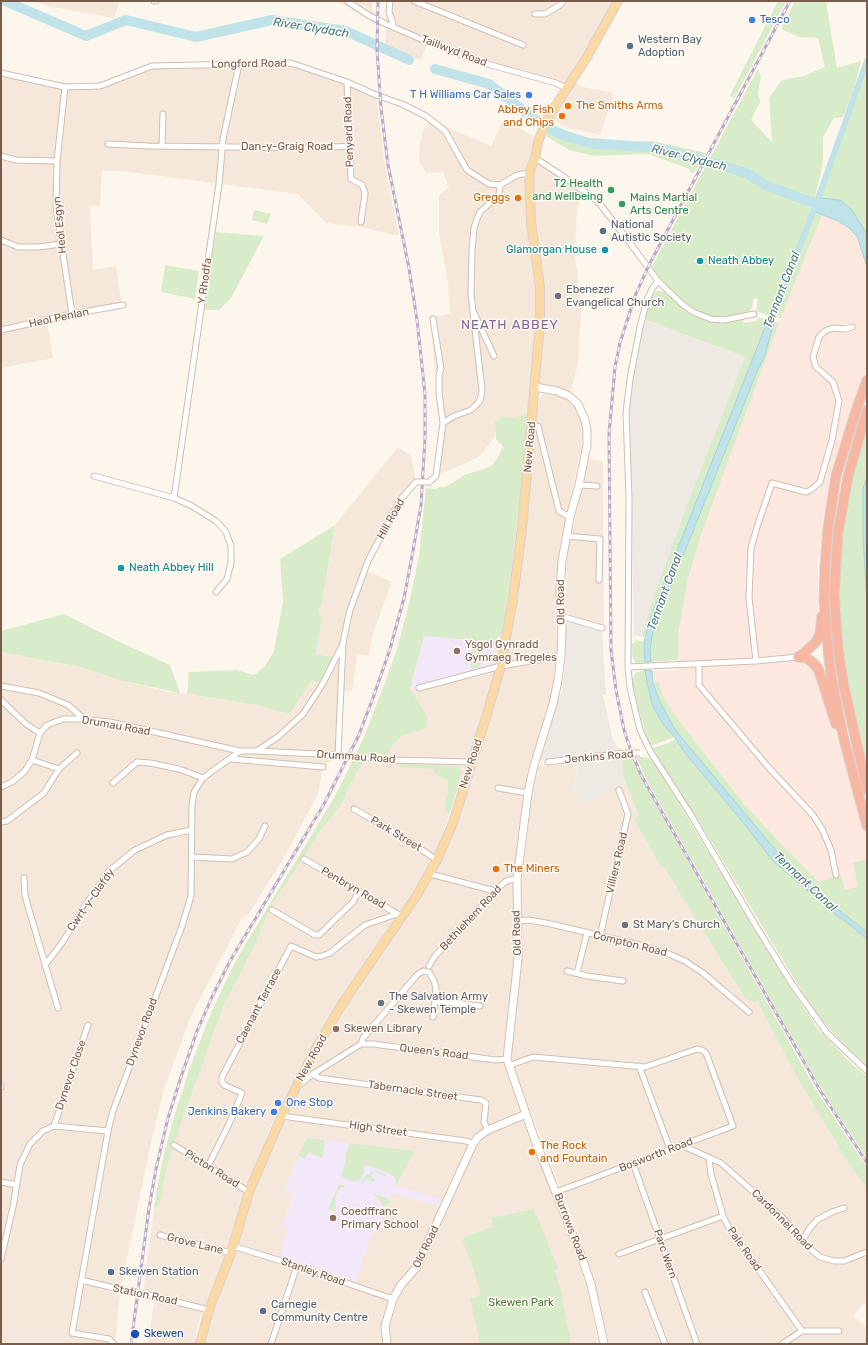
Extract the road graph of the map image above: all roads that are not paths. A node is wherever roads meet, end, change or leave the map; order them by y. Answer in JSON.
{"nodes":[{"id":1,"x":347,"y":1,"type":"edge"},
{"id":2,"x":390,"y":1,"type":"edge"},
{"id":3,"x":414,"y":1,"type":"edge"},
{"id":4,"x":563,"y":1,"type":"edge"},
{"id":5,"x":618,"y":1,"type":"edge"},
{"id":6,"x":535,"y":14,"type":"dead end"},
{"id":7,"x":393,"y":27,"type":"junction"},
{"id":8,"x":523,"y":45,"type":"dead end"},
{"id":9,"x":239,"y":64,"type":"junction"},
{"id":10,"x":1,"y":73,"type":"edge"},
{"id":11,"x":347,"y":82,"type":"junction"},
{"id":12,"x":65,"y":88,"type":"junction"},
{"id":13,"x":567,"y":89,"type":"junction"},
{"id":14,"x":163,"y":114,"type":"dead end"},
{"id":15,"x":108,"y":144,"type":"dead end"},
{"id":16,"x":162,"y":146,"type":"junction"},
{"id":17,"x":350,"y":146,"type":"junction"},
{"id":18,"x":223,"y":147,"type":"junction"},
{"id":19,"x":1,"y":156,"type":"edge"},
{"id":20,"x":535,"y":158,"type":"junction"},
{"id":21,"x":57,"y":161,"type":"junction"},
{"id":22,"x":529,"y":173,"type":"junction"},
{"id":23,"x":500,"y":185,"type":"junction"},
{"id":24,"x":361,"y":222,"type":"dead end"},
{"id":25,"x":1,"y":240,"type":"edge"},
{"id":26,"x":61,"y":244,"type":"junction"},
{"id":27,"x":658,"y":281,"type":"junction"},
{"id":28,"x":120,"y":306,"type":"dead end"},
{"id":29,"x":472,"y":309,"type":"junction"},
{"id":30,"x":72,"y":314,"type":"junction"},
{"id":31,"x":754,"y":314,"type":"dead end"},
{"id":32,"x":433,"y":319,"type":"dead end"},
{"id":33,"x":852,"y":327,"type":"dead end"},
{"id":34,"x":1,"y":330,"type":"edge"},
{"id":35,"x":494,"y":356,"type":"dead end"},
{"id":36,"x":867,"y":380,"type":"edge"},
{"id":37,"x":535,"y":387,"type":"junction"},
{"id":38,"x":867,"y":410,"type":"edge"},
{"id":39,"x":443,"y":423,"type":"junction"},
{"id":40,"x":538,"y":426,"type":"dead end"},
{"id":41,"x":94,"y":476,"type":"dead end"},
{"id":42,"x":579,"y":484,"type":"junction"},
{"id":43,"x":597,"y":486,"type":"dead end"},
{"id":44,"x":174,"y":498,"type":"junction"},
{"id":45,"x":570,"y":517,"type":"junction"},
{"id":46,"x":566,"y":536,"type":"junction"},
{"id":47,"x":599,"y":580,"type":"dead end"},
{"id":48,"x":216,"y":592,"type":"dead end"},
{"id":49,"x":824,"y":602,"type":"junction"},
{"id":50,"x":561,"y":616,"type":"junction"},
{"id":51,"x":602,"y":628,"type":"dead end"},
{"id":52,"x":343,"y":642,"type":"junction"},
{"id":53,"x":561,"y":656,"type":"junction"},
{"id":54,"x":798,"y":657,"type":"junction"},
{"id":55,"x":756,"y":661,"type":"junction"},
{"id":56,"x":699,"y":664,"type":"junction"},
{"id":57,"x":501,"y":666,"type":"junction"},
{"id":58,"x":628,"y":668,"type":"junction"},
{"id":59,"x":1,"y":686,"type":"edge"},
{"id":60,"x":419,"y":688,"type":"dead end"},
{"id":61,"x":1,"y":700,"type":"edge"},
{"id":62,"x":84,"y":719,"type":"junction"},
{"id":63,"x":40,"y":733,"type":"junction"},
{"id":64,"x":843,"y":736,"type":"junction"},
{"id":65,"x":240,"y":751,"type":"junction"},
{"id":66,"x":257,"y":751,"type":"junction"},
{"id":67,"x":650,"y":751,"type":"junction"},
{"id":68,"x":76,"y":753,"type":"dead end"},
{"id":69,"x":338,"y":755,"type":"junction"},
{"id":70,"x":231,"y":759,"type":"junction"},
{"id":71,"x":32,"y":760,"type":"junction"},
{"id":72,"x":472,"y":762,"type":"junction"},
{"id":73,"x":548,"y":762,"type":"dead end"},
{"id":74,"x":323,"y":767,"type":"dead end"},
{"id":75,"x":59,"y":769,"type":"junction"},
{"id":76,"x":203,"y":778,"type":"junction"},
{"id":77,"x":113,"y":783,"type":"dead end"},
{"id":78,"x":1,"y":787,"type":"edge"},
{"id":79,"x":498,"y":788,"type":"dead end"},
{"id":80,"x":619,"y":790,"type":"dead end"},
{"id":81,"x":867,"y":790,"type":"edge"},
{"id":82,"x":528,"y":793,"type":"junction"},
{"id":83,"x":354,"y":809,"type":"dead end"},
{"id":84,"x":1,"y":822,"type":"edge"},
{"id":85,"x":266,"y":826,"type":"dead end"},
{"id":86,"x":867,"y":826,"type":"edge"},
{"id":87,"x":192,"y":830,"type":"junction"},
{"id":88,"x":192,"y":857,"type":"junction"},
{"id":89,"x":304,"y":859,"type":"dead end"},
{"id":90,"x":438,"y":860,"type":"junction"},
{"id":91,"x":430,"y":874,"type":"junction"},
{"id":92,"x":836,"y":875,"type":"dead end"},
{"id":93,"x":24,"y":878,"type":"dead end"},
{"id":94,"x":517,"y":879,"type":"junction"},
{"id":95,"x":359,"y":891,"type":"junction"},
{"id":96,"x":495,"y":891,"type":"junction"},
{"id":97,"x":272,"y":910,"type":"dead end"},
{"id":98,"x":399,"y":915,"type":"junction"},
{"id":99,"x":517,"y":921,"type":"junction"},
{"id":100,"x":587,"y":933,"type":"junction"},
{"id":101,"x":600,"y":936,"type":"junction"},
{"id":102,"x":45,"y":965,"type":"junction"},
{"id":103,"x":429,"y":966,"type":"dead end"},
{"id":104,"x":567,"y":971,"type":"dead end"},
{"id":105,"x":577,"y":973,"type":"junction"},
{"id":106,"x":623,"y":981,"type":"dead end"},
{"id":107,"x":435,"y":1001,"type":"junction"},
{"id":108,"x":480,"y":1006,"type":"dead end"},
{"id":109,"x":58,"y":1008,"type":"dead end"},
{"id":110,"x":749,"y":1012,"type":"dead end"},
{"id":111,"x":432,"y":1017,"type":"dead end"},
{"id":112,"x":88,"y":1025,"type":"dead end"},
{"id":113,"x":361,"y":1044,"type":"junction"},
{"id":114,"x":508,"y":1062,"type":"junction"},
{"id":115,"x":639,"y":1066,"type":"junction"},
{"id":116,"x":867,"y":1071,"type":"edge"},
{"id":117,"x":313,"y":1074,"type":"junction"},
{"id":118,"x":294,"y":1090,"type":"junction"},
{"id":119,"x":526,"y":1114,"type":"junction"},
{"id":120,"x":282,"y":1115,"type":"junction"},
{"id":121,"x":56,"y":1126,"type":"junction"},
{"id":122,"x":488,"y":1130,"type":"junction"},
{"id":123,"x":108,"y":1131,"type":"junction"},
{"id":124,"x":473,"y":1144,"type":"junction"},
{"id":125,"x":174,"y":1145,"type":"dead end"},
{"id":126,"x":681,"y":1145,"type":"junction"},
{"id":127,"x":670,"y":1149,"type":"junction"},
{"id":128,"x":709,"y":1157,"type":"junction"},
{"id":129,"x":633,"y":1163,"type":"junction"},
{"id":130,"x":208,"y":1166,"type":"junction"},
{"id":131,"x":1,"y":1182,"type":"edge"},
{"id":132,"x":16,"y":1185,"type":"junction"},
{"id":133,"x":249,"y":1192,"type":"junction"},
{"id":134,"x":556,"y":1192,"type":"junction"},
{"id":135,"x":844,"y":1208,"type":"dead end"},
{"id":136,"x":723,"y":1216,"type":"junction"},
{"id":137,"x":160,"y":1235,"type":"dead end"},
{"id":138,"x":660,"y":1240,"type":"junction"},
{"id":139,"x":802,"y":1242,"type":"junction"},
{"id":140,"x":232,"y":1249,"type":"junction"},
{"id":141,"x":867,"y":1252,"type":"edge"},
{"id":142,"x":619,"y":1254,"type":"dead end"},
{"id":143,"x":1,"y":1260,"type":"edge"},
{"id":144,"x":297,"y":1266,"type":"junction"},
{"id":145,"x":81,"y":1280,"type":"junction"},
{"id":146,"x":645,"y":1292,"type":"dead end"},
{"id":147,"x":393,"y":1299,"type":"junction"},
{"id":148,"x":209,"y":1310,"type":"junction"},
{"id":149,"x":839,"y":1330,"type":"dead end"},
{"id":150,"x":802,"y":1331,"type":"junction"},
{"id":151,"x":114,"y":1344,"type":"edge"},
{"id":152,"x":200,"y":1344,"type":"edge"},
{"id":153,"x":271,"y":1344,"type":"edge"},
{"id":154,"x":387,"y":1344,"type":"edge"},
{"id":155,"x":604,"y":1344,"type":"edge"},
{"id":156,"x":665,"y":1344,"type":"edge"},
{"id":157,"x":697,"y":1344,"type":"edge"},
{"id":158,"x":782,"y":1344,"type":"edge"}],
"edges":[{"from":1,"to":7,"type":"street","name":"Taillwyd Road"},
{"from":2,"to":7,"type":"street"},
{"from":3,"to":8,"type":"street"},
{"from":4,"to":6,"type":"street"},
{"from":5,"to":13,"type":"main road","name":"New Road"},
{"from":7,"to":13,"type":"street","name":"Taillwyd Road"},
{"from":9,"to":11,"type":"street","name":"Longford Road"},
{"from":9,"to":12,"type":"street","name":"Longford Road"},
{"from":9,"to":18,"type":"street","name":"Y Rhodfa"},
{"from":10,"to":12,"type":"street","name":"Longford Road"},
{"from":11,"to":17,"type":"street","name":"Penyard Road"},
{"from":11,"to":23,"type":"street","name":"Longford Road"},
{"from":12,"to":21,"type":"street","name":"Heol Esgyn"},
{"from":13,"to":20,"type":"main road","name":"New Road"},
{"from":14,"to":16,"type":"street"},
{"from":15,"to":16,"type":"street","name":"Dan-y-Graig Road"},
{"from":16,"to":18,"type":"street","name":"Dan-y-Graig Road"},
{"from":17,"to":18,"type":"street","name":"Dan-y-Graig Road"},
{"from":17,"to":24,"type":"street","name":"Penyard Road"},
{"from":18,"to":44,"type":"street","name":"Y Rhodfa"},
{"from":19,"to":21,"type":"street"},
{"from":20,"to":22,"type":"main road","name":"New Road"},
{"from":20,"to":27,"type":"street"},
{"from":21,"to":26,"type":"street","name":"Heol Esgyn"},
{"from":22,"to":23,"type":"street"},
{"from":22,"to":37,"type":"main road","name":"New Road"},
{"from":23,"to":29,"type":"street"},
{"from":25,"to":26,"type":"street"},
{"from":26,"to":30,"type":"street","name":"Heol Esgyn"},
{"from":27,"to":31,"type":"street"},
{"from":27,"to":58,"type":"street"},
{"from":28,"to":30,"type":"street","name":"Heol Penlan"},
{"from":29,"to":35,"type":"street"},
{"from":29,"to":39,"type":"street"},
{"from":30,"to":34,"type":"street","name":"Heol Penlan"},
{"from":32,"to":39,"type":"street","name":"Hill Road"},
{"from":33,"to":55,"type":"street"},
{"from":36,"to":49,"type":"highway"},
{"from":37,"to":42,"type":"main road","name":"Old Road"},
{"from":37,"to":57,"type":"main road","name":"New Road"},
{"from":38,"to":81,"type":"highway"},
{"from":39,"to":52,"type":"street","name":"Hill Road","bridge":true},
{"from":40,"to":45,"type":"street"},
{"from":41,"to":44,"type":"street"},
{"from":42,"to":43,"type":"street"},
{"from":42,"to":45,"type":"main road","name":"Old Road"},
{"from":44,"to":48,"type":"street"},
{"from":45,"to":46,"type":"main road","name":"Old Road"},
{"from":46,"to":47,"type":"street"},
{"from":46,"to":50,"type":"main road","name":"Old Road"},
{"from":49,"to":54,"type":"highway"},
{"from":49,"to":64,"type":"highway"},
{"from":50,"to":51,"type":"street"},
{"from":50,"to":53,"type":"main road","name":"Old Road"},
{"from":52,"to":66,"type":"street"},
{"from":52,"to":69,"type":"street","name":"Hill Road"},
{"from":53,"to":57,"type":"street"},
{"from":53,"to":82,"type":"main road","name":"Old Road"},
{"from":54,"to":55,"type":"street"},
{"from":54,"to":64,"type":"highway"},
{"from":55,"to":56,"type":"street"},
{"from":56,"to":58,"type":"street"},
{"from":56,"to":92,"type":"street"},
{"from":57,"to":60,"type":"street"},
{"from":57,"to":72,"type":"main road","name":"New Road"},
{"from":58,"to":67,"type":"street"},
{"from":59,"to":62,"type":"street"},
{"from":61,"to":63,"type":"street"},
{"from":62,"to":63,"type":"street","name":"Drumau Road"},
{"from":62,"to":65,"type":"street","name":"Drumau Road"},
{"from":63,"to":71,"type":"street"},
{"from":64,"to":86,"type":"highway"},
{"from":65,"to":66,"type":"street","name":"Drummau Road"},
{"from":65,"to":70,"type":"street","name":"Dynevor Road"},
{"from":66,"to":69,"type":"street","name":"Drummau Road"},
{"from":67,"to":73,"type":"street","name":"Jenkins Road","bridge":true},
{"from":67,"to":116,"type":"street"},
{"from":68,"to":75,"type":"street"},
{"from":69,"to":72,"type":"street","name":"Drummau Road"},
{"from":70,"to":74,"type":"street","name":"Drummau Road"},
{"from":70,"to":76,"type":"street","name":"Dynevor Road"},
{"from":71,"to":75,"type":"street"},
{"from":71,"to":78,"type":"street"},
{"from":72,"to":90,"type":"main road","name":"New Road"},
{"from":75,"to":84,"type":"street"},
{"from":76,"to":77,"type":"street"},
{"from":76,"to":87,"type":"street","name":"Dynevor Road"},
{"from":79,"to":82,"type":"street"},
{"from":80,"to":101,"type":"street","name":"Villiers Road"},
{"from":82,"to":94,"type":"main road","name":"Old Road"},
{"from":83,"to":90,"type":"street","name":"Park Street"},
{"from":85,"to":88,"type":"street"},
{"from":87,"to":88,"type":"street","name":"Dynevor Road"},
{"from":87,"to":102,"type":"street","name":"Cwrt-y-Clafdy"},
{"from":88,"to":123,"type":"street","name":"Dynevor Road"},
{"from":89,"to":95,"type":"street","name":"Penbryn Road"},
{"from":90,"to":91,"type":"main road","name":"New Road"},
{"from":91,"to":96,"type":"street"},
{"from":91,"to":98,"type":"main road","name":"New Road"},
{"from":93,"to":102,"type":"street"},
{"from":94,"to":96,"type":"street","name":"Bethlehem Road"},
{"from":94,"to":99,"type":"main road","name":"Old Road"},
{"from":95,"to":97,"type":"street"},
{"from":95,"to":98,"type":"street","name":"Penbryn Road"},
{"from":96,"to":103,"type":"street","name":"Bethlehem Road"},
{"from":98,"to":118,"type":"main road","name":"New Road"},
{"from":98,"to":130,"type":"street","name":"Caenant Terrace"},
{"from":99,"to":100,"type":"street","name":"Compton Road"},
{"from":99,"to":114,"type":"main road","name":"Old Road"},
{"from":100,"to":101,"type":"street","name":"Compton Road"},
{"from":100,"to":105,"type":"street"},
{"from":101,"to":110,"type":"street","name":"Compton Road"},
{"from":102,"to":109,"type":"street"},
{"from":104,"to":105,"type":"street"},
{"from":105,"to":106,"type":"street"},
{"from":107,"to":108,"type":"street"},
{"from":107,"to":111,"type":"street"},
{"from":107,"to":113,"type":"street"},
{"from":112,"to":121,"type":"street","name":"Dynevor Close"},
{"from":113,"to":114,"type":"street","name":"Queen's Road"},
{"from":113,"to":117,"type":"street"},
{"from":114,"to":115,"type":"street"},
{"from":114,"to":119,"type":"main road","name":"Old Road"},
{"from":115,"to":126,"type":"street","name":"Bosworth Road"},
{"from":115,"to":127,"type":"street"},
{"from":117,"to":118,"type":"street"},
{"from":117,"to":122,"type":"street","name":"Tabernacle Street"},
{"from":118,"to":120,"type":"main road","name":"New Road"},
{"from":119,"to":122,"type":"main road","name":"Old Road"},
{"from":119,"to":134,"type":"main road","name":"Burrows Road"},
{"from":120,"to":124,"type":"street","name":"High Street"},
{"from":120,"to":133,"type":"main road","name":"New Road"},
{"from":121,"to":123,"type":"street"},
{"from":121,"to":132,"type":"street"},
{"from":122,"to":124,"type":"main road","name":"Old Road"},
{"from":123,"to":145,"type":"street","name":"Dynevor Road"},
{"from":124,"to":147,"type":"main road","name":"Old Road"},
{"from":125,"to":130,"type":"street","name":"Picton Road"},
{"from":126,"to":127,"type":"street","name":"Bosworth Road"},
{"from":126,"to":128,"type":"street","name":"Cardonnel Road"},
{"from":127,"to":129,"type":"street","name":"Bosworth Road"},
{"from":128,"to":136,"type":"street","name":"Pale Road"},
{"from":128,"to":139,"type":"street","name":"Cardonnel Road"},
{"from":129,"to":134,"type":"street","name":"Bosworth Road"},
{"from":129,"to":138,"type":"street","name":"Parc Wern"},
{"from":130,"to":133,"type":"street","name":"Picton Road"},
{"from":131,"to":132,"type":"street"},
{"from":132,"to":143,"type":"street"},
{"from":133,"to":140,"type":"main road","name":"New Road"},
{"from":134,"to":155,"type":"main road","name":"Burrows Road"},
{"from":135,"to":139,"type":"street"},
{"from":136,"to":138,"type":"street"},
{"from":136,"to":150,"type":"street","name":"Pale Road"},
{"from":137,"to":140,"type":"street","name":"Grove Lane"},
{"from":138,"to":142,"type":"street"},
{"from":138,"to":157,"type":"street","name":"Parc Wern"},
{"from":139,"to":141,"type":"street","name":"Cardonnel Road"},
{"from":140,"to":144,"type":"street","name":"Stanley Road"},
{"from":140,"to":148,"type":"main road","name":"New Road"},
{"from":144,"to":147,"type":"street","name":"Stanley Road"},
{"from":144,"to":153,"type":"street"},
{"from":145,"to":148,"type":"street","name":"Station Road","bridge":true},
{"from":145,"to":151,"type":"street","name":"Dynevor Road"},
{"from":146,"to":156,"type":"street"},
{"from":147,"to":154,"type":"main road","name":"Old Road"},
{"from":148,"to":152,"type":"main road","name":"New Road"},
{"from":149,"to":150,"type":"street"},
{"from":150,"to":158,"type":"street"}]}
